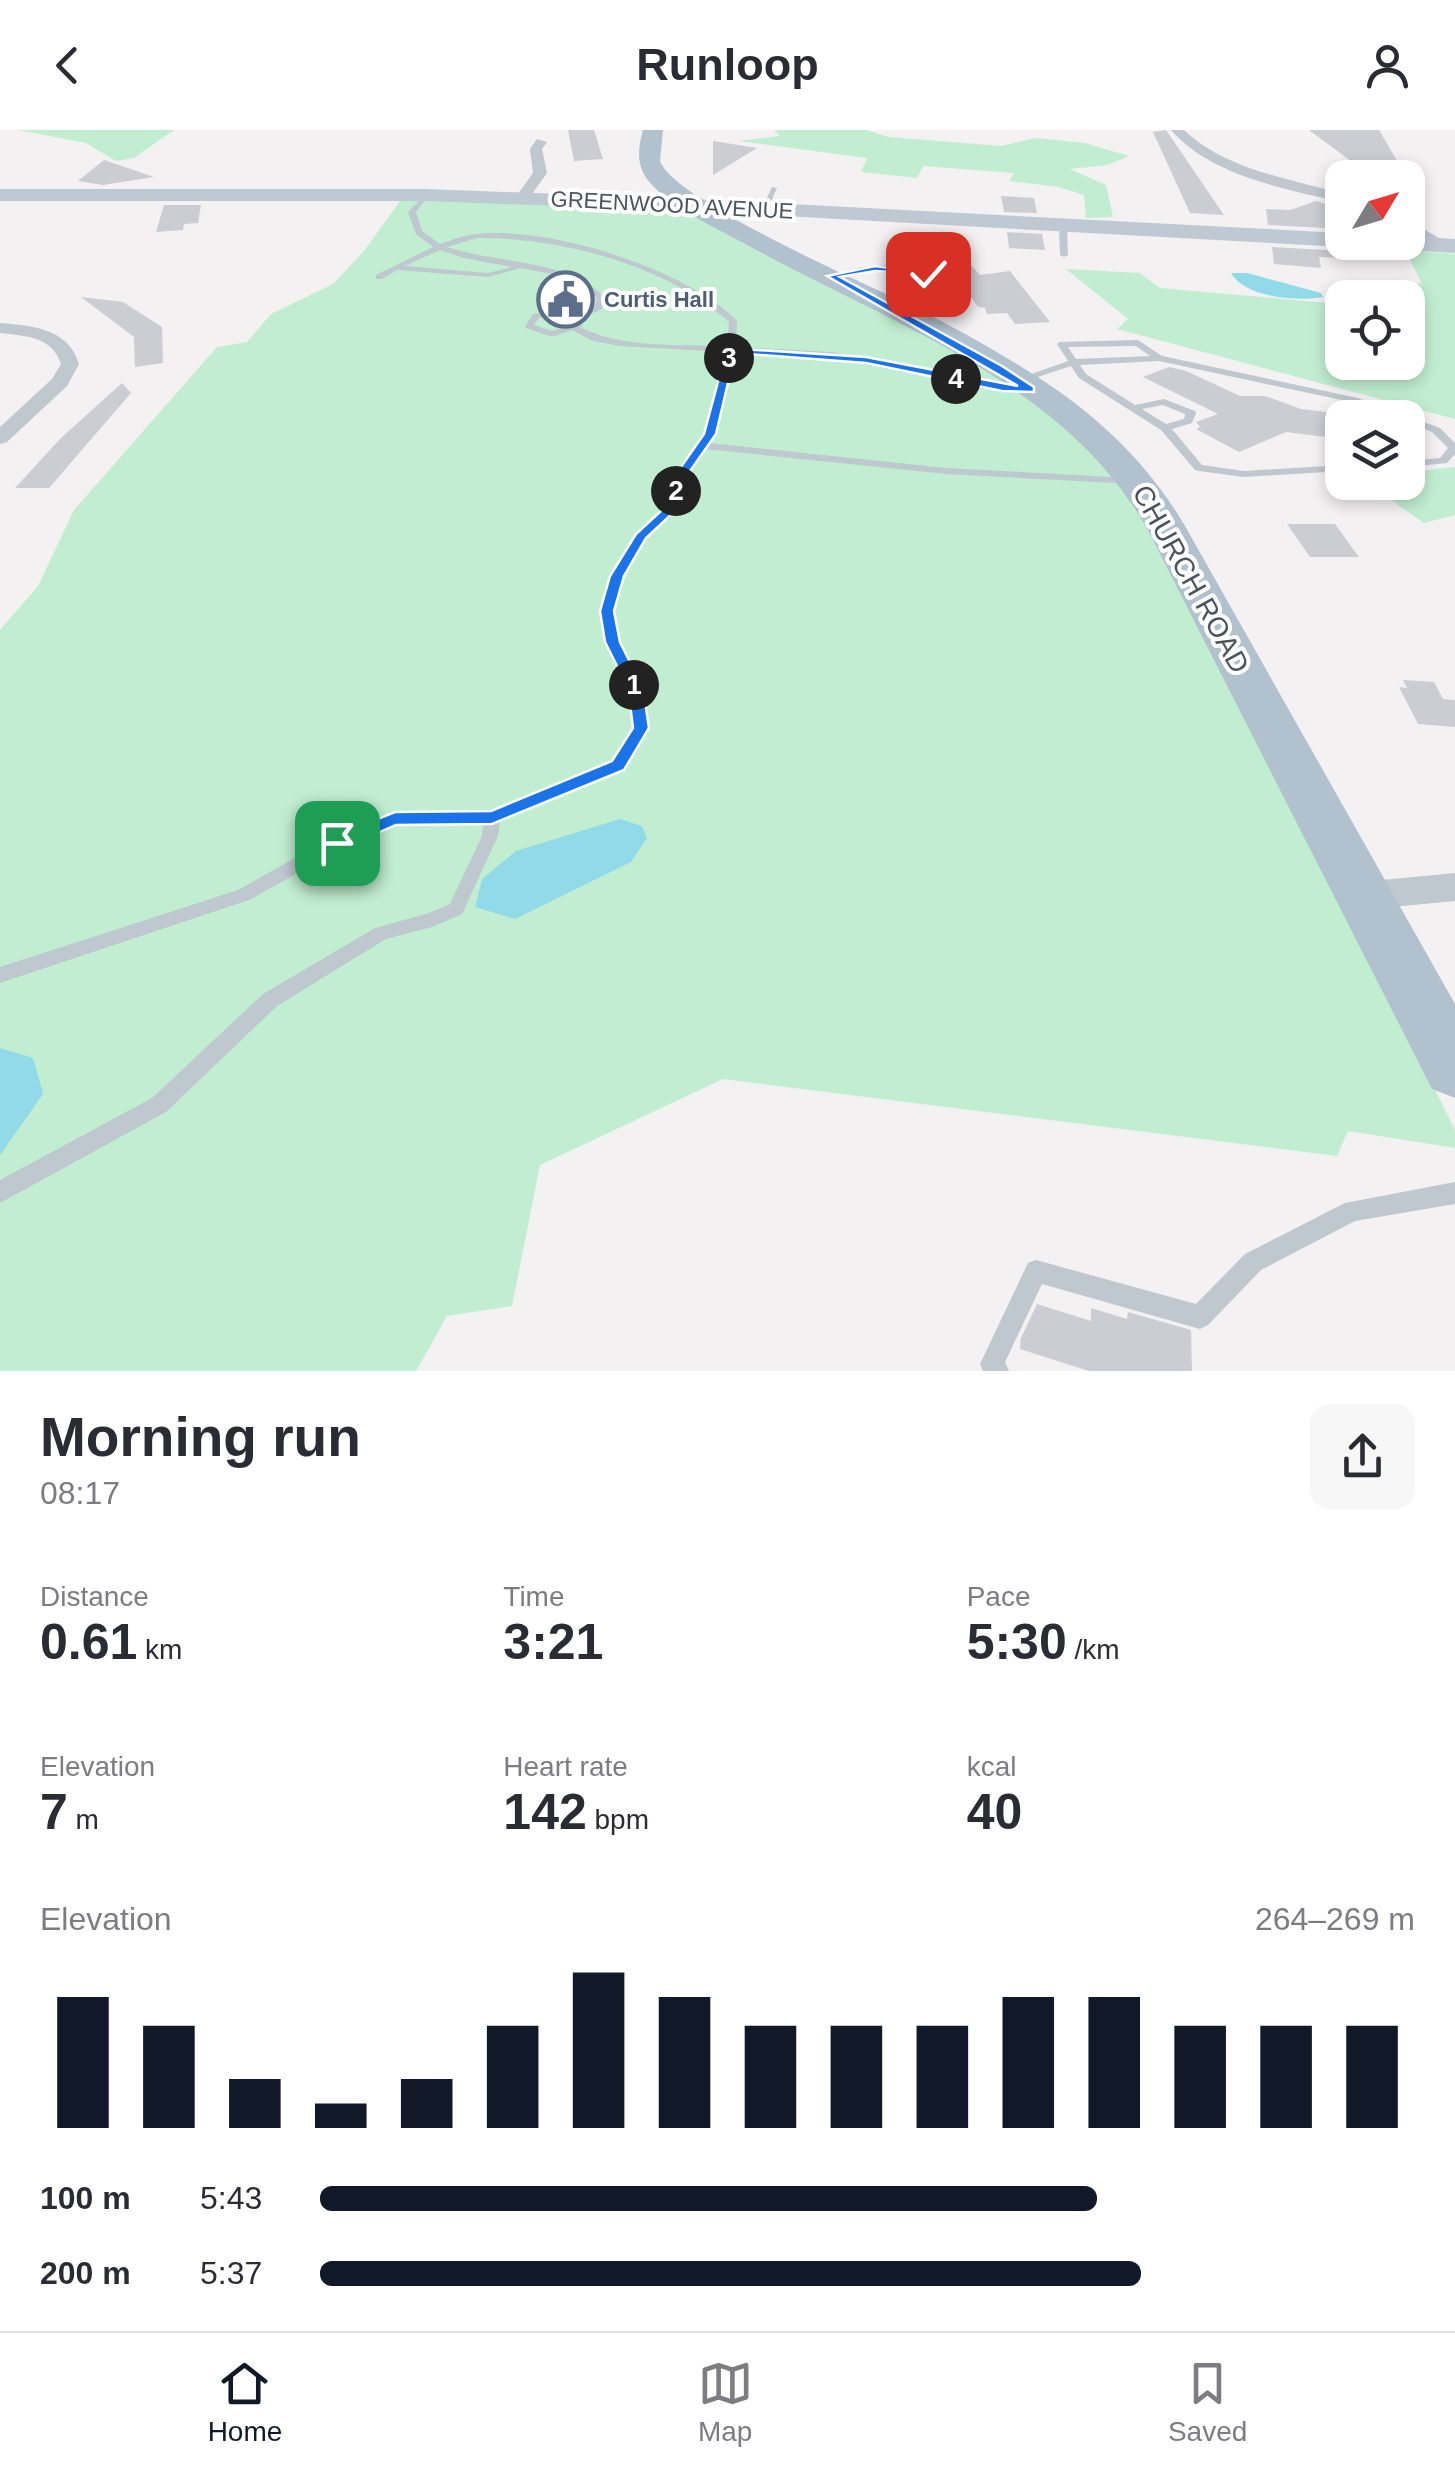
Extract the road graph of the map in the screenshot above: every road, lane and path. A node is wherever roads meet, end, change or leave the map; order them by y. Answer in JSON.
{"nodes":[{"id":1,"x":653,"y":130,"type":"edge"},
{"id":2,"x":1176,"y":130,"type":"edge"},
{"id":3,"x":541,"y":142,"type":"dead end"},
{"id":4,"x":1325,"y":193,"type":"edge"},
{"id":5,"x":0,"y":195,"type":"edge"},
{"id":6,"x":426,"y":195,"type":"junction"},
{"id":7,"x":522,"y":198,"type":"junction"},
{"id":8,"x":693,"y":205,"type":"junction"},
{"id":9,"x":1063,"y":226,"type":"junction"},
{"id":10,"x":1425,"y":234,"type":"edge"},
{"id":11,"x":1325,"y":239,"type":"edge"},
{"id":12,"x":1447,"y":246,"type":"edge"},
{"id":13,"x":442,"y":248,"type":"junction"},
{"id":14,"x":1064,"y":256,"type":"dead end"},
{"id":15,"x":521,"y":266,"type":"junction"},
{"id":16,"x":396,"y":268,"type":"junction"},
{"id":17,"x":831,"y":276,"type":"junction"},
{"id":18,"x":379,"y":277,"type":"dead end"},
{"id":19,"x":945,"y":292,"type":"dead end"},
{"id":20,"x":0,"y":328,"type":"edge"},
{"id":21,"x":731,"y":350,"type":"junction"},
{"id":22,"x":1158,"y":358,"type":"junction"},
{"id":23,"x":1075,"y":362,"type":"junction"},
{"id":24,"x":1024,"y":385,"type":"junction"},
{"id":25,"x":1354,"y":400,"type":"edge"},
{"id":26,"x":1134,"y":408,"type":"junction"},
{"id":27,"x":1425,"y":425,"type":"edge"},
{"id":28,"x":1165,"y":428,"type":"junction"},
{"id":29,"x":0,"y":438,"type":"edge"},
{"id":30,"x":703,"y":446,"type":"junction"},
{"id":31,"x":1425,"y":463,"type":"edge"},
{"id":32,"x":1325,"y":469,"type":"edge"},
{"id":33,"x":1136,"y":481,"type":"junction"},
{"id":34,"x":492,"y":818,"type":"junction"},
{"id":35,"x":1455,"y":887,"type":"edge"},
{"id":36,"x":1362,"y":896,"type":"junction"},
{"id":37,"x":0,"y":975,"type":"edge"},
{"id":38,"x":1455,"y":1067,"type":"edge"},
{"id":39,"x":0,"y":1192,"type":"edge"},
{"id":40,"x":1455,"y":1193,"type":"edge"},
{"id":41,"x":997,"y":1371,"type":"edge"}],
"edges":[{"from":1,"to":8,"type":"main road","name":"CHURCH ROAD"},
{"from":2,"to":4,"type":"street"},
{"from":3,"to":7,"type":"street"},
{"from":5,"to":6,"type":"main road","name":"GREENWOOD AVENUE"},
{"from":6,"to":7,"type":"main road","name":"GREENWOOD AVENUE"},
{"from":6,"to":13,"type":"lane"},
{"from":7,"to":8,"type":"main road","name":"GREENWOOD AVENUE"},
{"from":8,"to":9,"type":"main road","name":"GREENWOOD AVENUE"},
{"from":8,"to":17,"type":"main road","name":"CHURCH ROAD"},
{"from":9,"to":11,"type":"main road","name":"GREENWOOD AVENUE"},
{"from":9,"to":14,"type":"lane"},
{"from":10,"to":12,"type":"street"},
{"from":13,"to":15,"type":"lane"},
{"from":13,"to":16,"type":"lane"},
{"from":13,"to":21,"type":"lane"},
{"from":15,"to":16,"type":"lane"},
{"from":15,"to":21,"type":"lane"},
{"from":16,"to":18,"type":"lane"},
{"from":17,"to":19,"type":"lane"},
{"from":17,"to":24,"type":"main road","name":"CHURCH ROAD"},
{"from":20,"to":29,"type":"street"},
{"from":21,"to":24,"type":"lane"},
{"from":21,"to":30,"type":"lane"},
{"from":22,"to":23,"type":"lane"},
{"from":22,"to":23,"type":"lane"},
{"from":22,"to":25,"type":"lane"},
{"from":23,"to":24,"type":"lane"},
{"from":23,"to":26,"type":"lane"},
{"from":24,"to":33,"type":"main road","name":"CHURCH ROAD"},
{"from":26,"to":28,"type":"lane"},
{"from":26,"to":28,"type":"lane"},
{"from":27,"to":31,"type":"lane"},
{"from":28,"to":32,"type":"lane"},
{"from":30,"to":33,"type":"lane"},
{"from":30,"to":34,"type":"lane"},
{"from":33,"to":36,"type":"main road","name":"CHURCH ROAD"},
{"from":34,"to":37,"type":"lane"},
{"from":34,"to":39,"type":"lane"},
{"from":35,"to":36,"type":"street"},
{"from":36,"to":38,"type":"main road","name":"CHURCH ROAD"},
{"from":40,"to":41,"type":"lane"}]}
